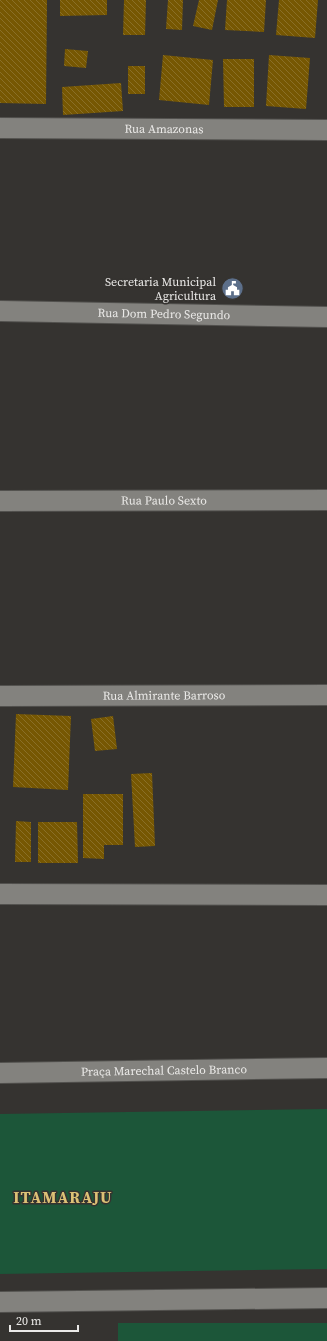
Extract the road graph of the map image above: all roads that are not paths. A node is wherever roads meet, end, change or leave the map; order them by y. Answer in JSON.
{"nodes":[{"id":1,"x":0,"y":128,"type":"edge"},
{"id":2,"x":327,"y":130,"type":"edge"},
{"id":3,"x":0,"y":311,"type":"edge"},
{"id":4,"x":327,"y":317,"type":"edge"},
{"id":5,"x":327,"y":500,"type":"edge"},
{"id":6,"x":0,"y":501,"type":"edge"},
{"id":7,"x":327,"y":695,"type":"edge"},
{"id":8,"x":0,"y":696,"type":"edge"},
{"id":9,"x":0,"y":894,"type":"edge"},
{"id":10,"x":327,"y":895,"type":"edge"},
{"id":11,"x":327,"y":1068,"type":"edge"},
{"id":12,"x":0,"y":1073,"type":"edge"},
{"id":13,"x":327,"y":1298,"type":"edge"},
{"id":14,"x":0,"y":1302,"type":"edge"}],
"edges":[{"from":1,"to":2,"type":"street","name":"Rua Amazonas"},
{"from":3,"to":4,"type":"street","name":"Rua Dom Pedro Segundo"},
{"from":5,"to":6,"type":"street","name":"Rua Paulo Sexto"},
{"from":7,"to":8,"type":"street","name":"Rua Almirante Barroso"},
{"from":9,"to":10,"type":"street"},
{"from":11,"to":12,"type":"street","name":"Praça Marechal Castelo Branco"},
{"from":13,"to":14,"type":"street"}]}
